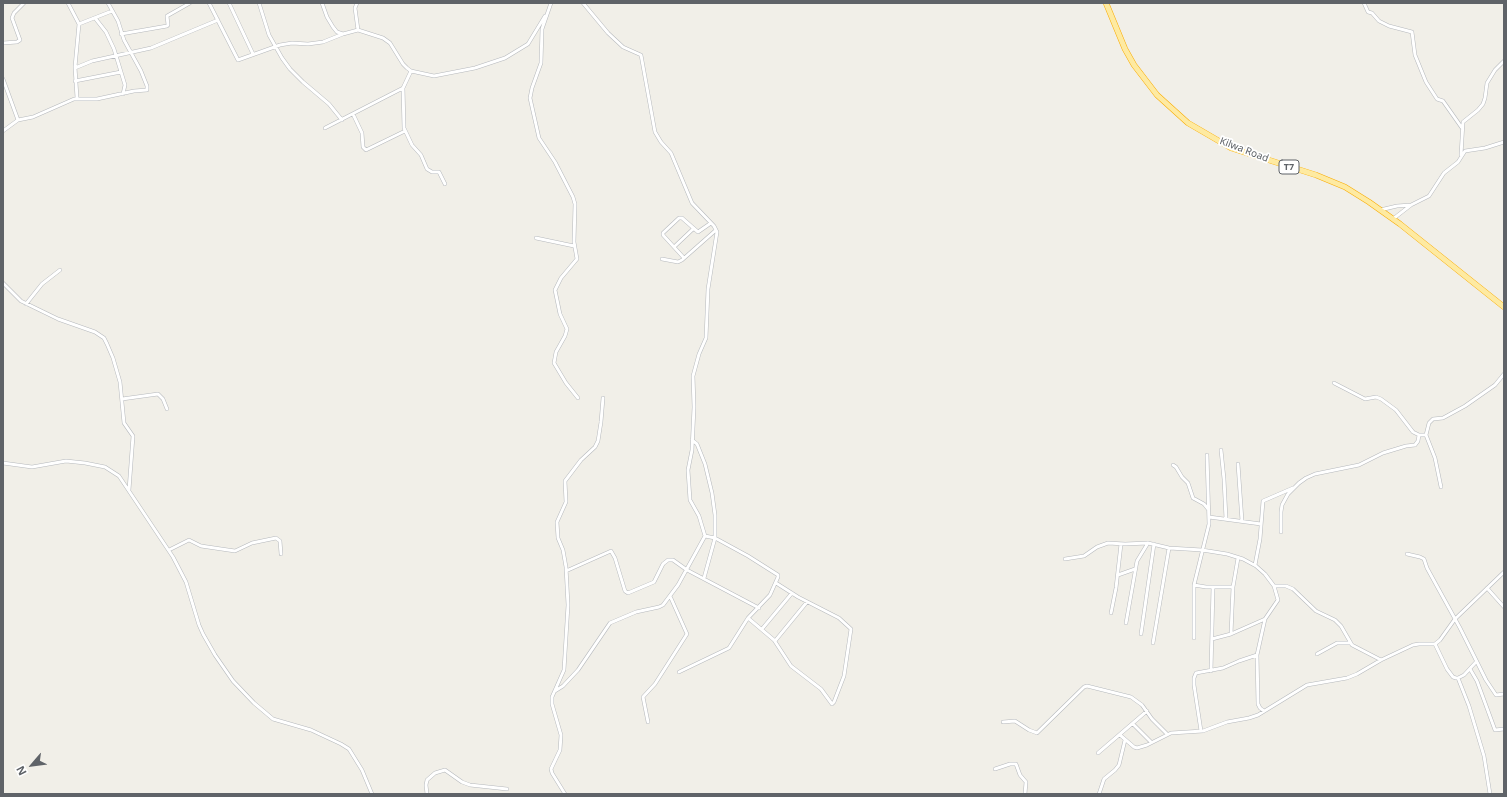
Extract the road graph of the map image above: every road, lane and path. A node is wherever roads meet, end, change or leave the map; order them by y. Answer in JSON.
{"nodes":[{"id":1,"x":24,"y":3,"type":"edge"},
{"id":2,"x":68,"y":3,"type":"edge"},
{"id":3,"x":108,"y":3,"type":"edge"},
{"id":4,"x":190,"y":3,"type":"edge"},
{"id":5,"x":209,"y":3,"type":"edge"},
{"id":6,"x":229,"y":3,"type":"edge"},
{"id":7,"x":259,"y":3,"type":"edge"},
{"id":8,"x":322,"y":3,"type":"edge"},
{"id":9,"x":357,"y":3,"type":"edge"},
{"id":10,"x":551,"y":3,"type":"edge"},
{"id":11,"x":583,"y":3,"type":"edge"},
{"id":12,"x":1106,"y":3,"type":"edge"},
{"id":13,"x":1364,"y":3,"type":"edge"},
{"id":14,"x":112,"y":11,"type":"junction"},
{"id":15,"x":546,"y":15,"type":"junction"},
{"id":16,"x":95,"y":18,"type":"junction"},
{"id":17,"x":218,"y":20,"type":"junction"},
{"id":18,"x":79,"y":24,"type":"junction"},
{"id":19,"x":358,"y":30,"type":"junction"},
{"id":20,"x":121,"y":34,"type":"junction"},
{"id":21,"x":343,"y":34,"type":"junction"},
{"id":22,"x":3,"y":44,"type":"edge"},
{"id":23,"x":275,"y":46,"type":"junction"},
{"id":24,"x":131,"y":54,"type":"junction"},
{"id":25,"x":253,"y":54,"type":"junction"},
{"id":26,"x":116,"y":56,"type":"junction"},
{"id":27,"x":1504,"y":61,"type":"edge"},
{"id":28,"x":75,"y":68,"type":"junction"},
{"id":29,"x":411,"y":71,"type":"junction"},
{"id":30,"x":121,"y":72,"type":"junction"},
{"id":31,"x":3,"y":79,"type":"edge"},
{"id":32,"x":75,"y":81,"type":"junction"},
{"id":33,"x":403,"y":88,"type":"junction"},
{"id":34,"x":123,"y":94,"type":"junction"},
{"id":35,"x":77,"y":98,"type":"junction"},
{"id":36,"x":353,"y":114,"type":"junction"},
{"id":37,"x":18,"y":120,"type":"junction"},
{"id":38,"x":342,"y":120,"type":"junction"},
{"id":39,"x":325,"y":128,"type":"dead end"},
{"id":40,"x":1462,"y":128,"type":"junction"},
{"id":41,"x":3,"y":131,"type":"edge"},
{"id":42,"x":405,"y":131,"type":"junction"},
{"id":43,"x":1504,"y":142,"type":"edge"},
{"id":44,"x":1461,"y":157,"type":"junction"},
{"id":45,"x":445,"y":184,"type":"dead end"},
{"id":46,"x":1411,"y":205,"type":"junction"},
{"id":47,"x":1380,"y":210,"type":"junction"},
{"id":48,"x":1393,"y":219,"type":"junction"},
{"id":49,"x":711,"y":223,"type":"junction"},
{"id":50,"x":693,"y":228,"type":"junction"},
{"id":51,"x":716,"y":230,"type":"junction"},
{"id":52,"x":536,"y":238,"type":"dead end"},
{"id":53,"x":574,"y":246,"type":"junction"},
{"id":54,"x":674,"y":247,"type":"junction"},
{"id":55,"x":684,"y":258,"type":"junction"},
{"id":56,"x":662,"y":259,"type":"dead end"},
{"id":57,"x":60,"y":270,"type":"dead end"},
{"id":58,"x":3,"y":283,"type":"edge"},
{"id":59,"x":26,"y":304,"type":"junction"},
{"id":60,"x":1504,"y":307,"type":"edge"},
{"id":61,"x":1504,"y":374,"type":"edge"},
{"id":62,"x":1334,"y":383,"type":"dead end"},
{"id":63,"x":578,"y":398,"type":"dead end"},
{"id":64,"x":603,"y":398,"type":"dead end"},
{"id":65,"x":122,"y":399,"type":"junction"},
{"id":66,"x":167,"y":409,"type":"dead end"},
{"id":67,"x":1419,"y":435,"type":"junction"},
{"id":68,"x":1426,"y":435,"type":"junction"},
{"id":69,"x":692,"y":440,"type":"junction"},
{"id":70,"x":1221,"y":450,"type":"dead end"},
{"id":71,"x":1207,"y":455,"type":"dead end"},
{"id":72,"x":3,"y":463,"type":"edge"},
{"id":73,"x":1238,"y":464,"type":"dead end"},
{"id":74,"x":1173,"y":465,"type":"dead end"},
{"id":75,"x":1294,"y":487,"type":"junction"},
{"id":76,"x":1441,"y":487,"type":"dead end"},
{"id":77,"x":129,"y":492,"type":"junction"},
{"id":78,"x":1209,"y":510,"type":"junction"},
{"id":79,"x":1209,"y":517,"type":"junction"},
{"id":80,"x":1226,"y":519,"type":"junction"},
{"id":81,"x":1242,"y":521,"type":"junction"},
{"id":82,"x":1261,"y":524,"type":"junction"},
{"id":83,"x":1281,"y":532,"type":"dead end"},
{"id":84,"x":706,"y":536,"type":"junction"},
{"id":85,"x":715,"y":538,"type":"junction"},
{"id":86,"x":1148,"y":543,"type":"junction"},
{"id":87,"x":1121,"y":544,"type":"junction"},
{"id":88,"x":1154,"y":544,"type":"junction"},
{"id":89,"x":1169,"y":548,"type":"junction"},
{"id":90,"x":169,"y":550,"type":"junction"},
{"id":91,"x":1202,"y":550,"type":"junction"},
{"id":92,"x":281,"y":554,"type":"dead end"},
{"id":93,"x":1407,"y":554,"type":"dead end"},
{"id":94,"x":1238,"y":558,"type":"junction"},
{"id":95,"x":1065,"y":559,"type":"dead end"},
{"id":96,"x":1254,"y":565,"type":"junction"},
{"id":97,"x":1135,"y":569,"type":"junction"},
{"id":98,"x":687,"y":570,"type":"junction"},
{"id":99,"x":566,"y":571,"type":"junction"},
{"id":100,"x":1504,"y":572,"type":"edge"},
{"id":101,"x":1118,"y":575,"type":"junction"},
{"id":102,"x":704,"y":578,"type":"junction"},
{"id":103,"x":776,"y":583,"type":"junction"},
{"id":104,"x":1194,"y":585,"type":"junction"},
{"id":105,"x":1274,"y":586,"type":"junction"},
{"id":106,"x":1213,"y":587,"type":"junction"},
{"id":107,"x":1233,"y":587,"type":"junction"},
{"id":108,"x":1487,"y":588,"type":"junction"},
{"id":109,"x":792,"y":593,"type":"junction"},
{"id":110,"x":670,"y":596,"type":"junction"},
{"id":111,"x":807,"y":602,"type":"junction"},
{"id":112,"x":1504,"y":607,"type":"edge"},
{"id":113,"x":759,"y":608,"type":"junction"},
{"id":114,"x":1111,"y":613,"type":"dead end"},
{"id":115,"x":748,"y":618,"type":"junction"},
{"id":116,"x":1265,"y":619,"type":"junction"},
{"id":117,"x":1455,"y":619,"type":"junction"},
{"id":118,"x":1126,"y":623,"type":"dead end"},
{"id":119,"x":762,"y":629,"type":"junction"},
{"id":120,"x":1141,"y":634,"type":"dead end"},
{"id":121,"x":1230,"y":634,"type":"junction"},
{"id":122,"x":1194,"y":638,"type":"dead end"},
{"id":123,"x":1212,"y":638,"type":"junction"},
{"id":124,"x":775,"y":641,"type":"junction"},
{"id":125,"x":1153,"y":643,"type":"dead end"},
{"id":126,"x":1350,"y":644,"type":"junction"},
{"id":127,"x":1435,"y":644,"type":"junction"},
{"id":128,"x":1317,"y":654,"type":"dead end"},
{"id":129,"x":1257,"y":655,"type":"junction"},
{"id":130,"x":1380,"y":660,"type":"junction"},
{"id":131,"x":1476,"y":662,"type":"junction"},
{"id":132,"x":1470,"y":669,"type":"junction"},
{"id":133,"x":1211,"y":671,"type":"junction"},
{"id":134,"x":679,"y":672,"type":"dead end"},
{"id":135,"x":1458,"y":678,"type":"junction"},
{"id":136,"x":555,"y":691,"type":"junction"},
{"id":137,"x":1504,"y":694,"type":"edge"},
{"id":138,"x":1147,"y":711,"type":"junction"},
{"id":139,"x":1264,"y":711,"type":"junction"},
{"id":140,"x":648,"y":722,"type":"dead end"},
{"id":141,"x":1003,"y":722,"type":"dead end"},
{"id":142,"x":1133,"y":724,"type":"junction"},
{"id":143,"x":1504,"y":729,"type":"edge"},
{"id":144,"x":1201,"y":731,"type":"junction"},
{"id":145,"x":1167,"y":734,"type":"junction"},
{"id":146,"x":1120,"y":735,"type":"junction"},
{"id":147,"x":1125,"y":740,"type":"junction"},
{"id":148,"x":1151,"y":742,"type":"junction"},
{"id":149,"x":1098,"y":753,"type":"dead end"},
{"id":150,"x":995,"y":769,"type":"dead end"},
{"id":151,"x":507,"y":789,"type":"dead end"},
{"id":152,"x":372,"y":794,"type":"edge"},
{"id":153,"x":427,"y":794,"type":"edge"},
{"id":154,"x":565,"y":794,"type":"edge"},
{"id":155,"x":1025,"y":794,"type":"edge"},
{"id":156,"x":1099,"y":794,"type":"edge"},
{"id":157,"x":1490,"y":794,"type":"edge"}],
"edges":[{"from":1,"to":22,"type":"street"},
{"from":2,"to":18,"type":"street"},
{"from":3,"to":14,"type":"street"},
{"from":4,"to":20,"type":"street"},
{"from":5,"to":17,"type":"street"},
{"from":6,"to":25,"type":"street"},
{"from":7,"to":23,"type":"street"},
{"from":8,"to":21,"type":"street"},
{"from":9,"to":19,"type":"street"},
{"from":10,"to":15,"type":"street"},
{"from":11,"to":49,"type":"street"},
{"from":12,"to":47,"type":"highway","name":"Kilwa Road","number":"T7"},
{"from":13,"to":40,"type":"street"},
{"from":14,"to":16,"type":"street"},
{"from":14,"to":20,"type":"street"},
{"from":15,"to":29,"type":"street"},
{"from":15,"to":53,"type":"street"},
{"from":16,"to":18,"type":"street"},
{"from":16,"to":26,"type":"street"},
{"from":17,"to":24,"type":"street"},
{"from":17,"to":25,"type":"street"},
{"from":18,"to":28,"type":"street"},
{"from":19,"to":21,"type":"street"},
{"from":19,"to":29,"type":"street"},
{"from":20,"to":24,"type":"street"},
{"from":21,"to":23,"type":"street"},
{"from":23,"to":25,"type":"street"},
{"from":23,"to":38,"type":"street"},
{"from":24,"to":26,"type":"street"},
{"from":24,"to":34,"type":"street"},
{"from":26,"to":28,"type":"street"},
{"from":26,"to":30,"type":"street"},
{"from":27,"to":40,"type":"street"},
{"from":28,"to":32,"type":"street"},
{"from":29,"to":33,"type":"street"},
{"from":30,"to":32,"type":"street"},
{"from":30,"to":34,"type":"street"},
{"from":31,"to":37,"type":"street"},
{"from":32,"to":35,"type":"street"},
{"from":33,"to":36,"type":"street"},
{"from":33,"to":42,"type":"street"},
{"from":34,"to":35,"type":"street"},
{"from":35,"to":37,"type":"street"},
{"from":36,"to":38,"type":"street"},
{"from":36,"to":42,"type":"street"},
{"from":37,"to":41,"type":"street"},
{"from":38,"to":39,"type":"street"},
{"from":40,"to":44,"type":"street"},
{"from":42,"to":45,"type":"street"},
{"from":43,"to":44,"type":"street"},
{"from":44,"to":46,"type":"street"},
{"from":46,"to":47,"type":"street"},
{"from":46,"to":48,"type":"street"},
{"from":47,"to":48,"type":"highway","name":"Kilwa Road","number":"T7"},
{"from":48,"to":60,"type":"highway","name":"Kilwa Road","number":"T7"},
{"from":49,"to":50,"type":"street"},
{"from":49,"to":51,"type":"street"},
{"from":50,"to":54,"type":"street"},
{"from":50,"to":54,"type":"street"},
{"from":51,"to":55,"type":"street"},
{"from":51,"to":69,"type":"street"},
{"from":52,"to":53,"type":"street"},
{"from":53,"to":63,"type":"street"},
{"from":54,"to":55,"type":"street"},
{"from":55,"to":56,"type":"street"},
{"from":57,"to":59,"type":"street"},
{"from":58,"to":59,"type":"street"},
{"from":59,"to":65,"type":"street"},
{"from":61,"to":68,"type":"street"},
{"from":62,"to":67,"type":"street"},
{"from":64,"to":99,"type":"street"},
{"from":65,"to":66,"type":"street"},
{"from":65,"to":77,"type":"street"},
{"from":67,"to":68,"type":"street"},
{"from":67,"to":75,"type":"street"},
{"from":68,"to":76,"type":"street"},
{"from":69,"to":84,"type":"street"},
{"from":69,"to":85,"type":"street"},
{"from":70,"to":80,"type":"street"},
{"from":71,"to":78,"type":"street"},
{"from":72,"to":77,"type":"street"},
{"from":73,"to":81,"type":"street"},
{"from":74,"to":78,"type":"street"},
{"from":75,"to":82,"type":"street"},
{"from":75,"to":83,"type":"street"},
{"from":77,"to":90,"type":"street"},
{"from":78,"to":79,"type":"street"},
{"from":79,"to":80,"type":"street"},
{"from":79,"to":91,"type":"street"},
{"from":80,"to":81,"type":"street"},
{"from":81,"to":82,"type":"street"},
{"from":82,"to":96,"type":"street"},
{"from":84,"to":85,"type":"street"},
{"from":84,"to":98,"type":"street"},
{"from":85,"to":102,"type":"street"},
{"from":85,"to":103,"type":"street"},
{"from":86,"to":87,"type":"street"},
{"from":86,"to":88,"type":"street"},
{"from":86,"to":97,"type":"street"},
{"from":87,"to":95,"type":"street"},
{"from":87,"to":101,"type":"street"},
{"from":88,"to":89,"type":"street"},
{"from":88,"to":120,"type":"street"},
{"from":89,"to":91,"type":"street"},
{"from":89,"to":125,"type":"street"},
{"from":90,"to":92,"type":"street"},
{"from":90,"to":152,"type":"street"},
{"from":91,"to":94,"type":"street"},
{"from":91,"to":104,"type":"street"},
{"from":93,"to":117,"type":"street"},
{"from":94,"to":96,"type":"street"},
{"from":94,"to":107,"type":"street"},
{"from":96,"to":105,"type":"street"},
{"from":97,"to":101,"type":"street"},
{"from":97,"to":118,"type":"street"},
{"from":98,"to":99,"type":"street"},
{"from":98,"to":102,"type":"street"},
{"from":98,"to":110,"type":"street"},
{"from":99,"to":136,"type":"street"},
{"from":100,"to":108,"type":"street"},
{"from":101,"to":114,"type":"street"},
{"from":102,"to":113,"type":"street"},
{"from":103,"to":109,"type":"street"},
{"from":103,"to":113,"type":"street"},
{"from":104,"to":106,"type":"street"},
{"from":104,"to":122,"type":"street"},
{"from":105,"to":116,"type":"street"},
{"from":105,"to":126,"type":"street"},
{"from":106,"to":107,"type":"street"},
{"from":106,"to":123,"type":"street"},
{"from":107,"to":121,"type":"street"},
{"from":108,"to":112,"type":"street"},
{"from":108,"to":117,"type":"street"},
{"from":109,"to":111,"type":"street"},
{"from":109,"to":119,"type":"street"},
{"from":110,"to":136,"type":"street"},
{"from":110,"to":140,"type":"street"},
{"from":111,"to":124,"type":"street"},
{"from":111,"to":124,"type":"street"},
{"from":113,"to":115,"type":"street"},
{"from":115,"to":119,"type":"street"},
{"from":115,"to":134,"type":"street"},
{"from":116,"to":121,"type":"street"},
{"from":116,"to":129,"type":"street"},
{"from":117,"to":127,"type":"street"},
{"from":117,"to":131,"type":"street"},
{"from":119,"to":124,"type":"street"},
{"from":121,"to":123,"type":"street"},
{"from":123,"to":133,"type":"street"},
{"from":126,"to":128,"type":"street"},
{"from":126,"to":130,"type":"street"},
{"from":127,"to":130,"type":"street"},
{"from":127,"to":135,"type":"street"},
{"from":129,"to":133,"type":"street"},
{"from":129,"to":139,"type":"street"},
{"from":130,"to":139,"type":"street"},
{"from":131,"to":132,"type":"street"},
{"from":131,"to":137,"type":"street"},
{"from":132,"to":135,"type":"street"},
{"from":132,"to":143,"type":"street"},
{"from":133,"to":144,"type":"street"},
{"from":135,"to":157,"type":"street"},
{"from":136,"to":154,"type":"street"},
{"from":138,"to":141,"type":"street"},
{"from":138,"to":142,"type":"street"},
{"from":138,"to":145,"type":"street"},
{"from":139,"to":144,"type":"street"},
{"from":142,"to":146,"type":"street"},
{"from":142,"to":148,"type":"street"},
{"from":144,"to":145,"type":"street"},
{"from":145,"to":148,"type":"street"},
{"from":146,"to":147,"type":"street"},
{"from":146,"to":149,"type":"street"},
{"from":147,"to":148,"type":"street"},
{"from":147,"to":156,"type":"street"},
{"from":150,"to":155,"type":"street"},
{"from":151,"to":153,"type":"street"}]}
